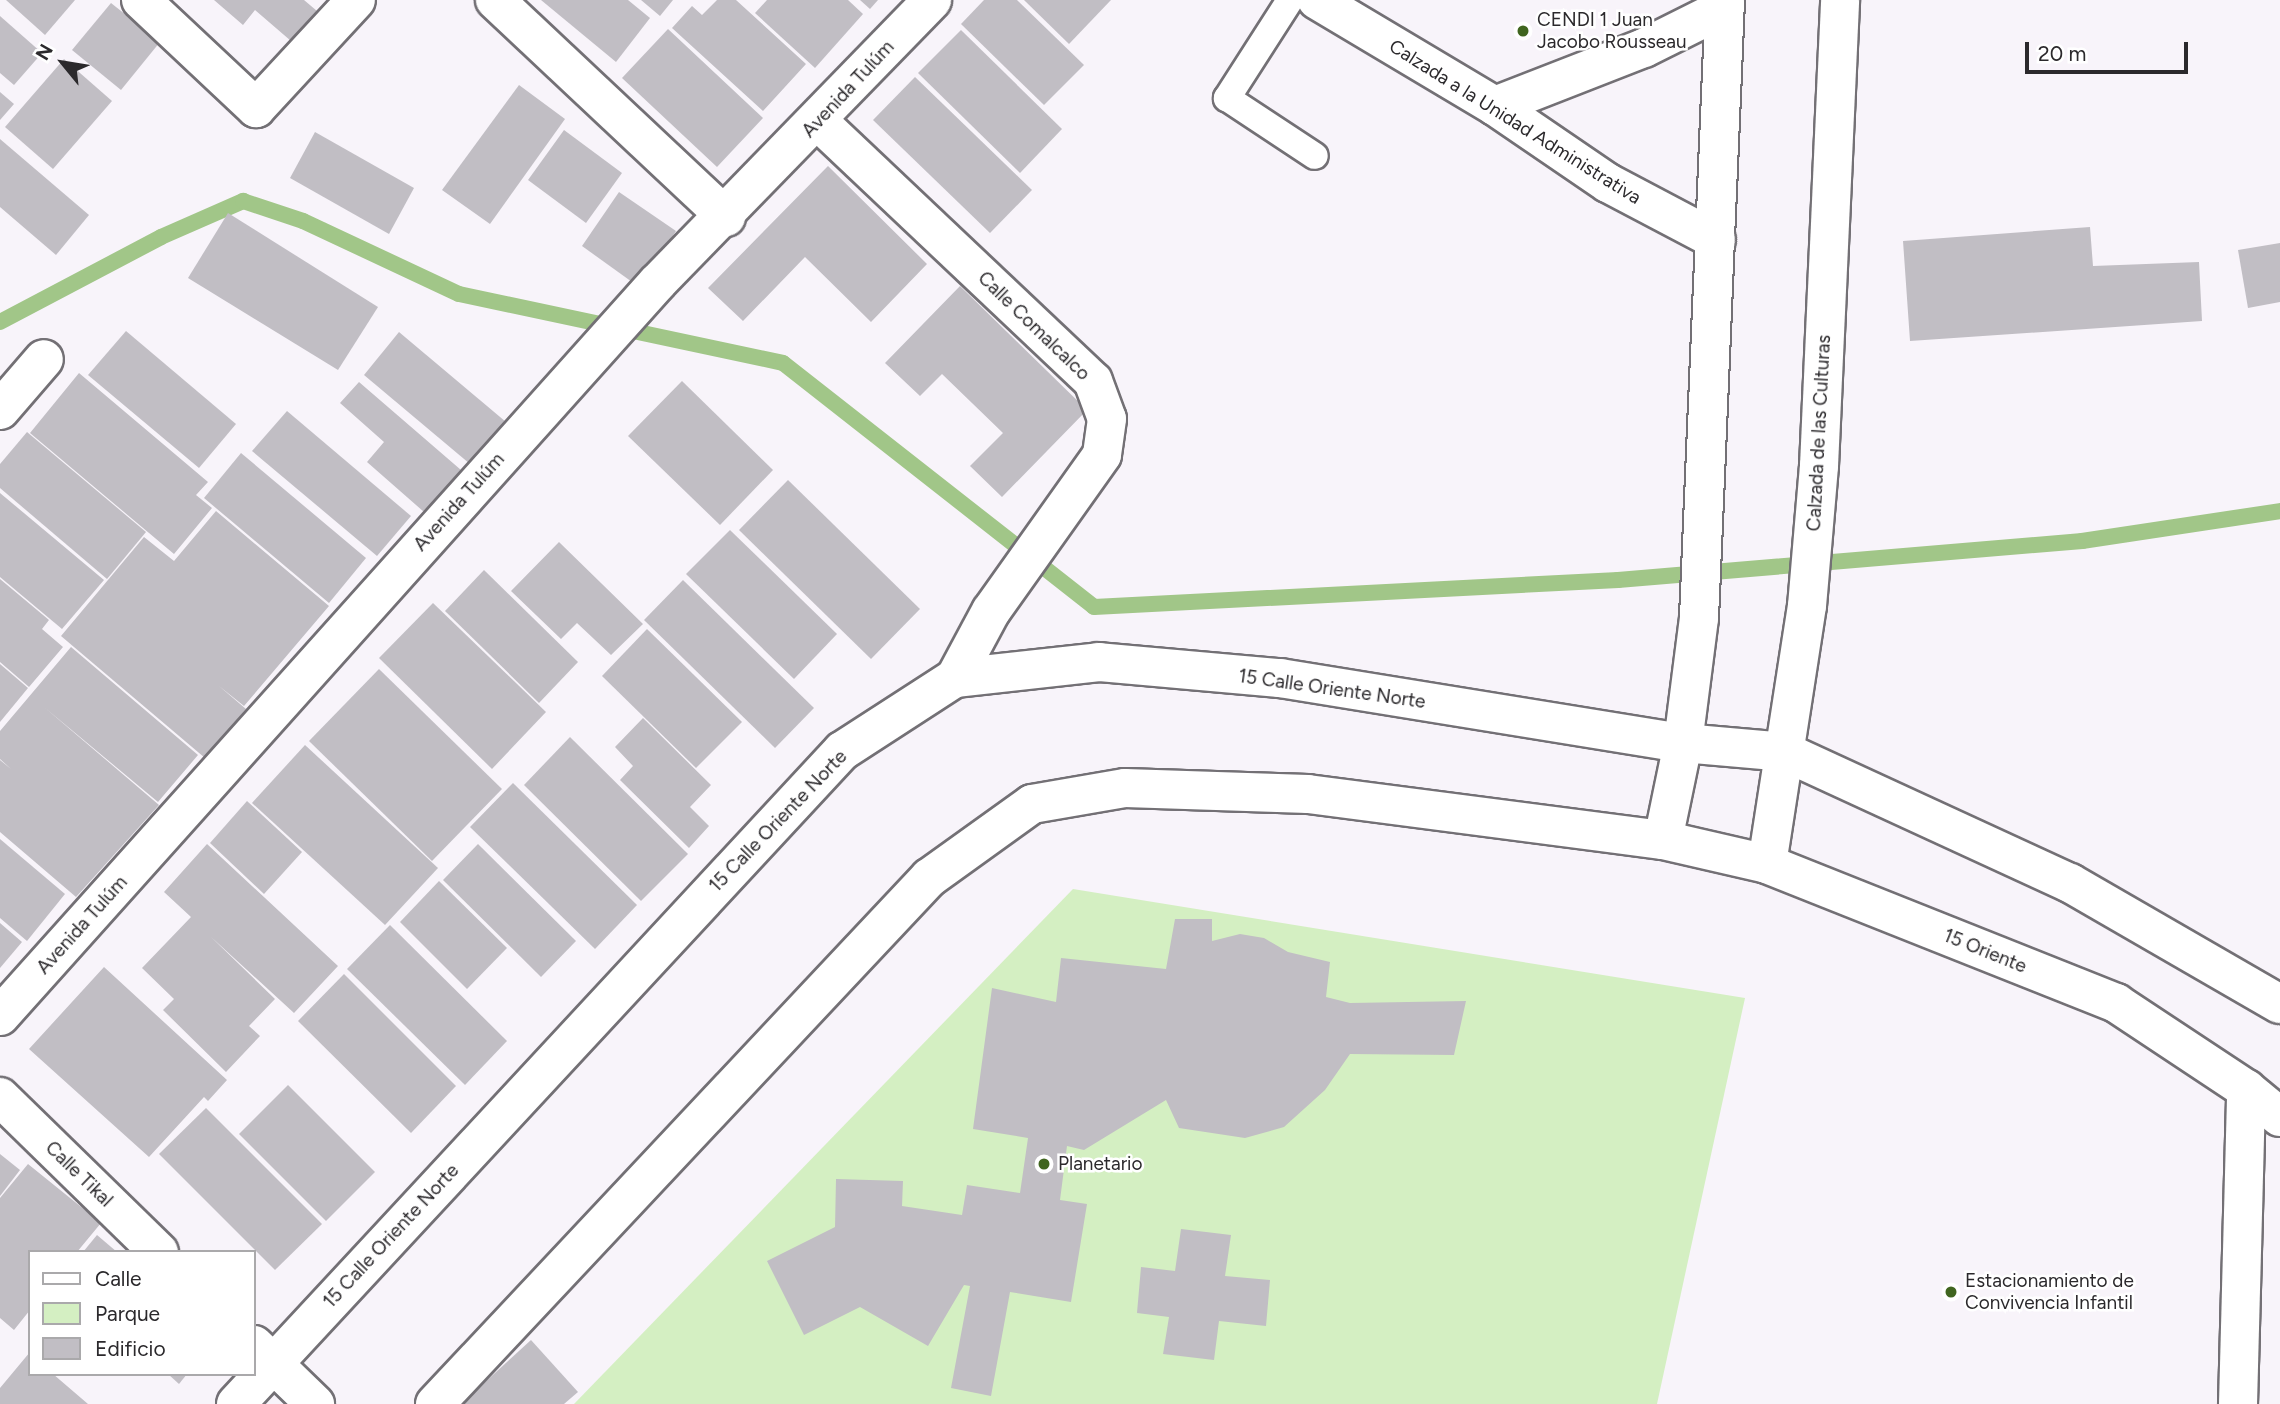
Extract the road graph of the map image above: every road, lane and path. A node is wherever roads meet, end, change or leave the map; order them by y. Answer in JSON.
{"nodes":[{"id":1,"x":141,"y":0,"type":"edge"},
{"id":2,"x":356,"y":0,"type":"edge"},
{"id":3,"x":495,"y":0,"type":"edge"},
{"id":4,"x":932,"y":0,"type":"edge"},
{"id":5,"x":1290,"y":0,"type":"edge"},
{"id":6,"x":1317,"y":0,"type":"edge"},
{"id":7,"x":1840,"y":0,"type":"edge"},
{"id":8,"x":1724,"y":4,"type":"edge"},
{"id":9,"x":1495,"y":106,"type":"junction"},
{"id":10,"x":818,"y":121,"type":"junction"},
{"id":11,"x":1315,"y":156,"type":"dead end"},
{"id":12,"x":726,"y":217,"type":"junction"},
{"id":13,"x":1716,"y":240,"type":"junction"},
{"id":14,"x":44,"y":359,"type":"dead end"},
{"id":15,"x":0,"y":410,"type":"edge"},
{"id":16,"x":955,"y":678,"type":"junction"},
{"id":17,"x":1683,"y":743,"type":"junction"},
{"id":18,"x":1785,"y":752,"type":"junction"},
{"id":19,"x":1663,"y":840,"type":"junction"},
{"id":20,"x":1767,"y":864,"type":"junction"},
{"id":21,"x":2280,"y":1004,"type":"edge"},
{"id":22,"x":0,"y":1016,"type":"edge"},
{"id":23,"x":2246,"y":1089,"type":"junction"},
{"id":24,"x":0,"y":1097,"type":"edge"},
{"id":25,"x":2280,"y":1117,"type":"edge"},
{"id":26,"x":157,"y":1250,"type":"edge"},
{"id":27,"x":263,"y":1354,"type":"edge"},
{"id":28,"x":251,"y":1376,"type":"edge"},
{"id":29,"x":236,"y":1404,"type":"edge"},
{"id":30,"x":315,"y":1404,"type":"edge"},
{"id":31,"x":435,"y":1404,"type":"edge"},
{"id":32,"x":2238,"y":1404,"type":"edge"}],
"edges":[{"from":1,"to":2,"type":"main road"},
{"from":3,"to":12,"type":"main road"},
{"from":4,"to":10,"type":"main road","name":"Avenida Tulúm"},
{"from":5,"to":11,"type":"lane"},
{"from":6,"to":9,"type":"main road","name":"Calzada a la Unidad Administrativa"},
{"from":7,"to":18,"type":"main road","name":"Calzada de las Culturas"},
{"from":8,"to":9,"type":"main road"},
{"from":8,"to":13,"type":"main road"},
{"from":9,"to":13,"type":"main road","name":"Calzada a la Unidad Administrativa"},
{"from":10,"to":12,"type":"main road","name":"Avenida Tulúm"},
{"from":10,"to":16,"type":"main road","name":"Calle Comalcalco"},
{"from":12,"to":22,"type":"main road","name":"Avenida Tulúm"},
{"from":13,"to":17,"type":"main road"},
{"from":14,"to":15,"type":"main road"},
{"from":16,"to":17,"type":"main road","name":"15 Calle Oriente Norte"},
{"from":16,"to":27,"type":"main road","name":"15 Calle Oriente Norte"},
{"from":17,"to":18,"type":"main road"},
{"from":17,"to":19,"type":"main road"},
{"from":18,"to":20,"type":"main road","name":"Calzada de las Culturas"},
{"from":18,"to":21,"type":"main road"},
{"from":19,"to":20,"type":"main road","name":"15 Oriente"},
{"from":19,"to":31,"type":"main road"},
{"from":20,"to":23,"type":"main road","name":"15 Oriente"},
{"from":23,"to":25,"type":"main road","name":"15 Oriente"},
{"from":23,"to":32,"type":"main road"},
{"from":24,"to":26,"type":"main road","name":"Calle Tikal"},
{"from":27,"to":30,"type":"main road"},
{"from":28,"to":29,"type":"main road","name":"15 Calle Oriente Norte"}]}
